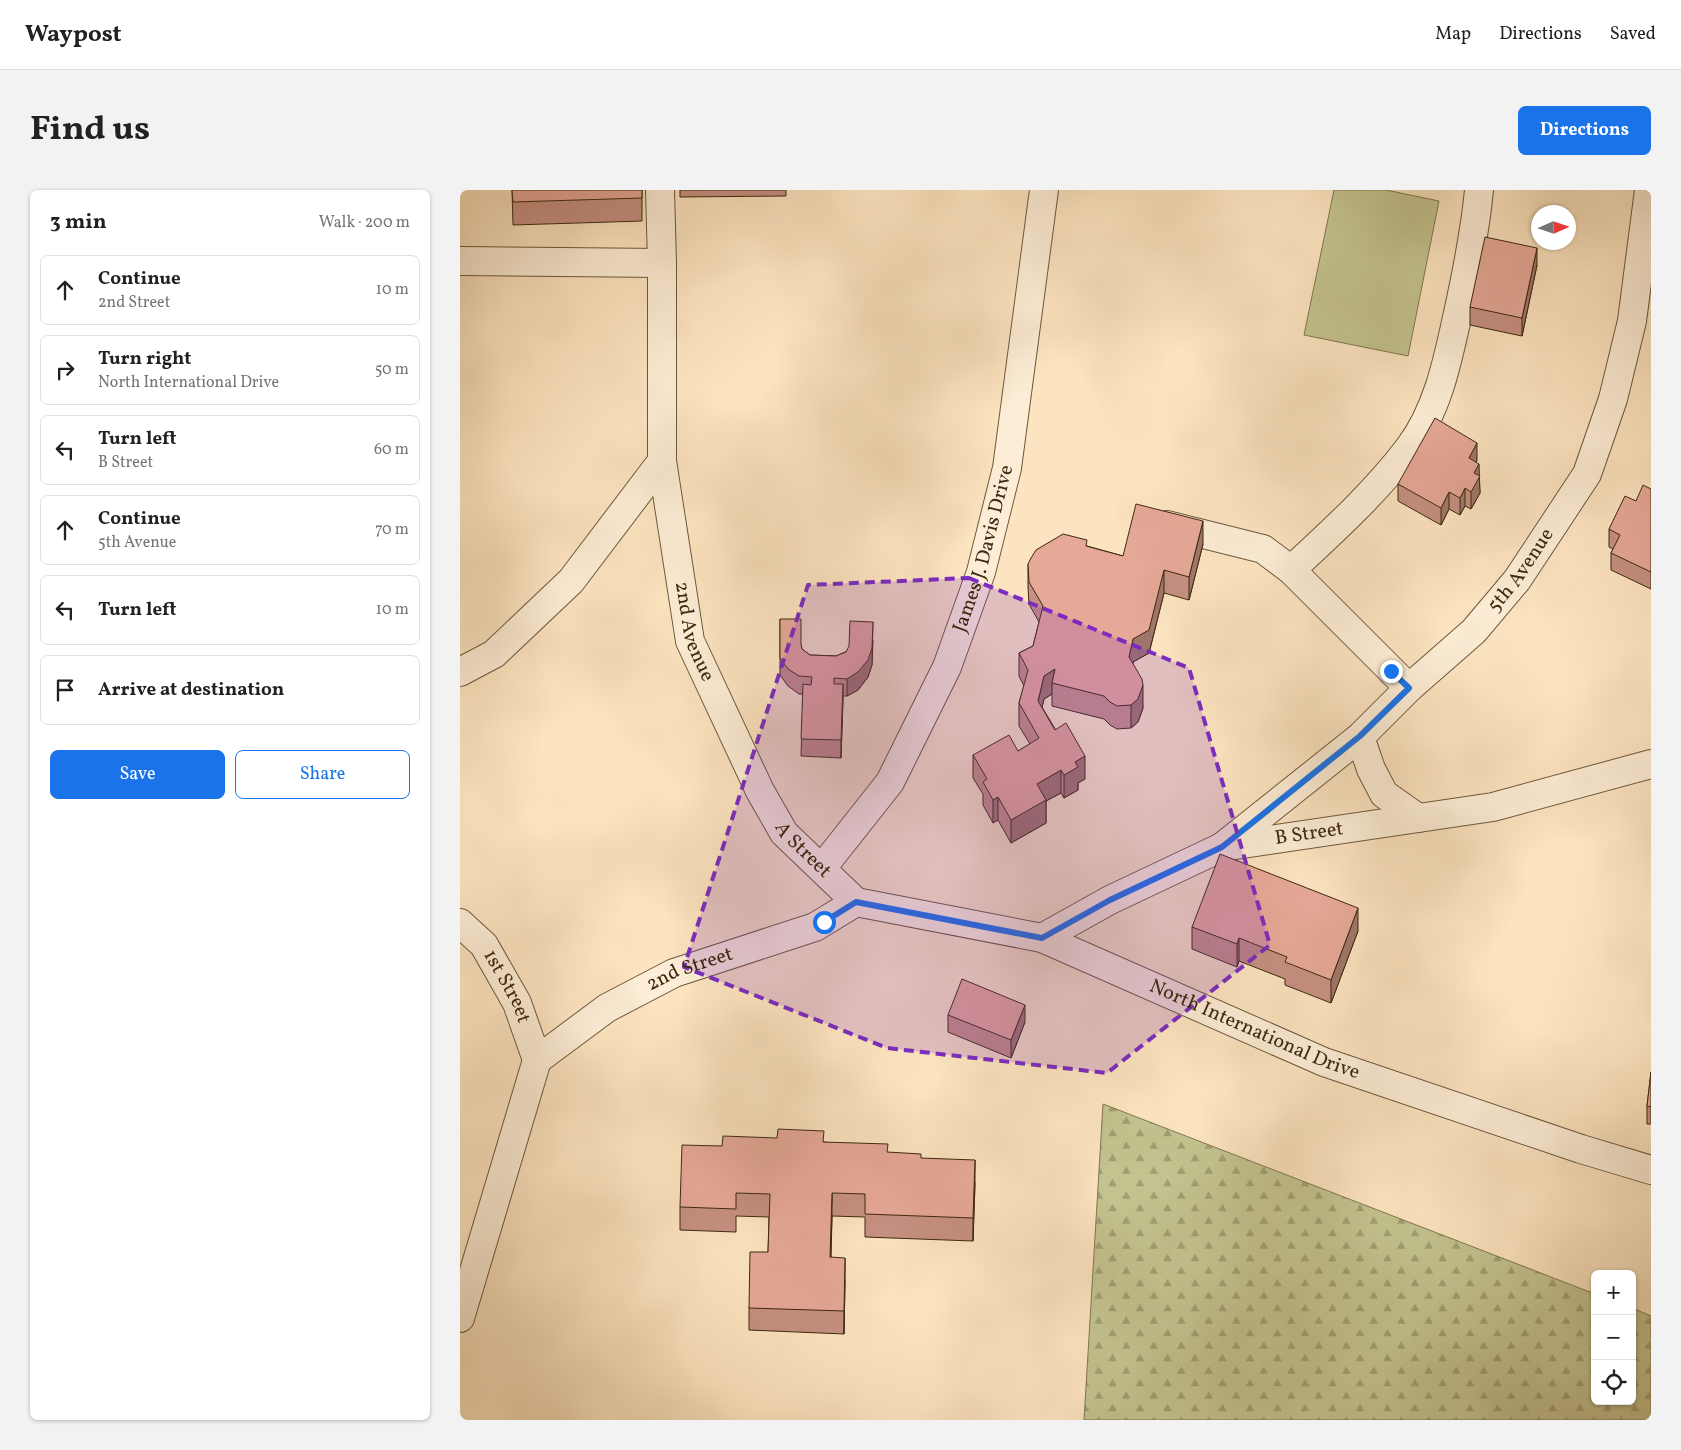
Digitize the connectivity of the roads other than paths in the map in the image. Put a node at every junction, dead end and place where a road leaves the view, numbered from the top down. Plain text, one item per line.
1 (660, 190) edge
2 (1044, 190) edge
3 (1479, 190) edge
4 (1649, 201) edge
5 (460, 261) edge
6 (662, 263) junction
7 (662, 461) junction
8 (1160, 523) edge
9 (1290, 570) junction
10 (460, 672) edge
11 (1409, 688) junction
12 (1360, 736) junction
13 (1651, 764) edge
14 (760, 791) joint
15 (1418, 818) junction
16 (1222, 847) junction
17 (822, 868) junction
18 (856, 902) junction
19 (460, 922) edge
20 (1042, 938) junction
21 (537, 1060) junction
22 (1651, 1170) edge
23 (460, 1318) edge

1 - 6 street, 2nd Avenue
2 - 17 street, James J. Davis Drive
3 - 9 street
4 - 11 street, 5th Avenue
5 - 6 street
6 - 7 street, 2nd Avenue
7 - 10 street
7 - 14 street, 2nd Avenue
8 - 9 street
9 - 11 street
11 - 12 street, 5th Avenue
12 - 15 street
12 - 16 street, 5th Avenue
13 - 15 street, B Street
14 - 17 street, A Street
15 - 16 street, B Street
16 - 20 street, B Street
17 - 18 street, A Street
18 - 20 street, North International Drive
18 - 21 street, 2nd Street
19 - 21 street, 1st Street
20 - 22 street, North International Drive
21 - 23 street

